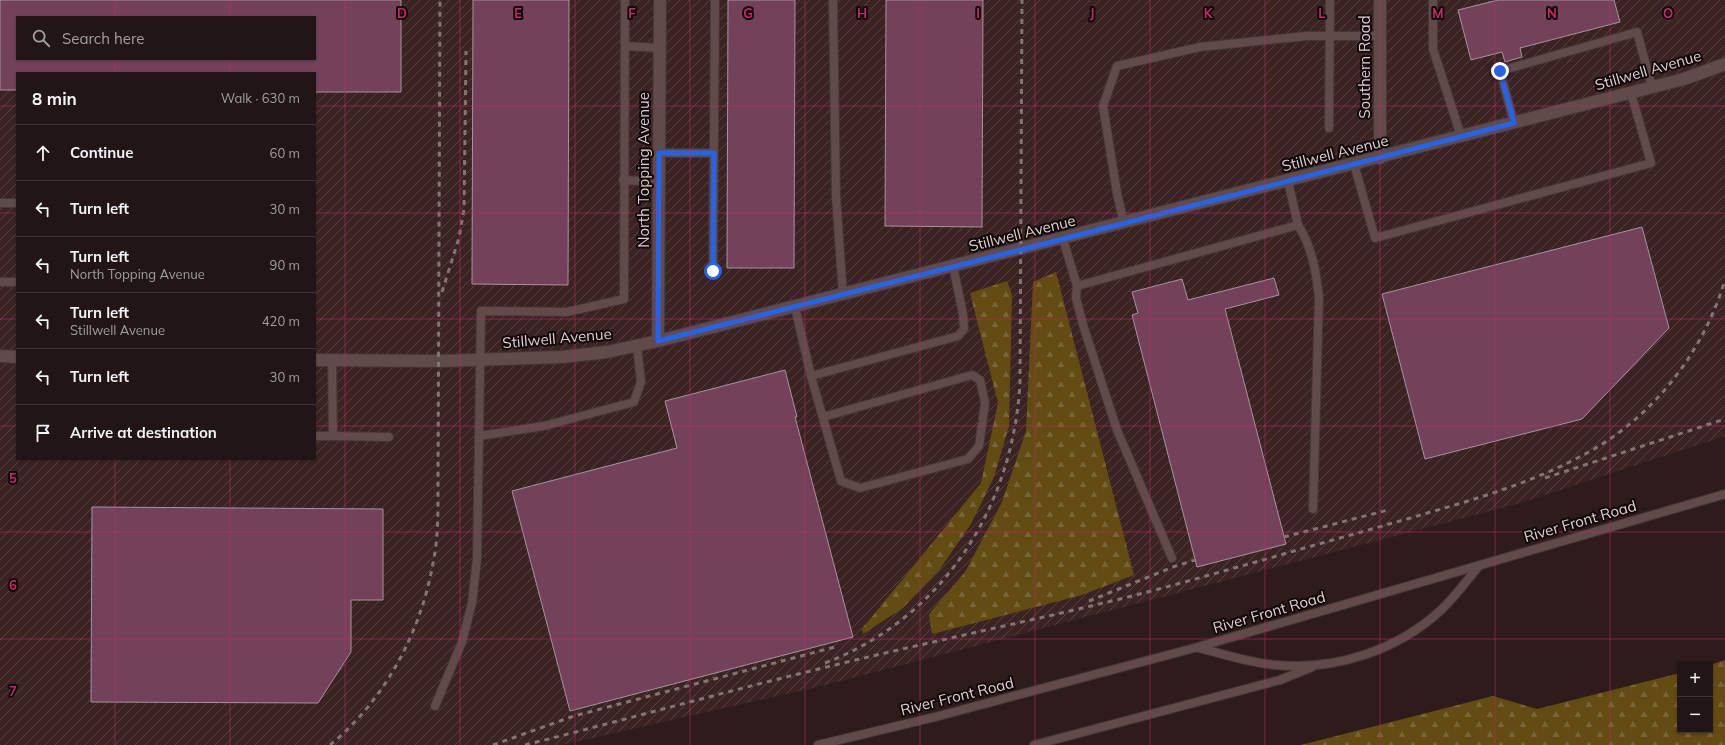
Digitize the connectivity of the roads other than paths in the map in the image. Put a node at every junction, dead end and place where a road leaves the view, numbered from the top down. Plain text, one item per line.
1 (625, 0) edge
2 (660, 0) edge
3 (715, 0) edge
4 (832, 0) edge
5 (1330, 0) edge
6 (1380, 0) edge
7 (1433, 0) edge
8 (1330, 35) junction
9 (1380, 36) junction
10 (625, 46) junction
11 (660, 48) junction
12 (1725, 64) edge
13 (1652, 87) junction
14 (1631, 93) junction
15 (1514, 123) junction
16 (1329, 128) dead end
17 (1461, 136) junction
18 (659, 153) junction
19 (714, 153) junction
20 (1380, 158) junction
21 (1354, 164) junction
22 (623, 180) junction
23 (1288, 181) junction
24 (659, 182) junction
25 (0, 203) edge
26 (16, 203) edge
27 (1124, 224) junction
28 (1298, 225) junction
29 (1063, 239) junction
30 (953, 266) junction
31 (713, 271) dead end
32 (0, 282) edge
33 (16, 282) edge
34 (1077, 286) junction
35 (843, 295) junction
36 (795, 307) junction
37 (658, 341) junction
38 (637, 346) junction
39 (0, 356) edge
40 (16, 357) edge
41 (316, 360) edge
42 (332, 360) junction
43 (479, 360) junction
44 (811, 376) junction
45 (823, 416) junction
46 (316, 436) edge
47 (333, 436) junction
48 (479, 436) junction
49 (389, 437) dead end
50 (1725, 494) edge
51 (1313, 509) dead end
52 (1172, 558) dead end
53 (1479, 565) junction
54 (1198, 648) junction
55 (1317, 666) junction
56 (435, 706) dead end
57 (818, 745) edge
58 (1034, 745) edge

1 - 10 lane
2 - 11 street, North Topping Avenue
3 - 19 lane
4 - 35 lane
5 - 8 lane
6 - 9 street, Southern Road
7 - 17 lane
8 - 9 lane
8 - 16 lane
8 - 27 lane
9 - 20 street, Southern Road
10 - 11 lane
10 - 22 lane
11 - 18 street, North Topping Avenue
12 - 13 street, Stillwell Avenue
13 - 14 street, Stillwell Avenue
13 - 15 lane
14 - 15 street, Stillwell Avenue
14 - 21 lane
15 - 17 street, Stillwell Avenue
17 - 20 street, Stillwell Avenue
18 - 19 lane
18 - 24 street, North Topping Avenue
19 - 31 lane
20 - 21 street, Stillwell Avenue
21 - 23 street, Stillwell Avenue
22 - 24 lane
22 - 43 lane
23 - 27 street, Stillwell Avenue
23 - 28 lane
24 - 37 street, North Topping Avenue
25 - 26 lane
27 - 29 street, Stillwell Avenue
28 - 34 lane
28 - 51 lane
29 - 30 street, Stillwell Avenue
29 - 34 lane
30 - 35 street, Stillwell Avenue
30 - 44 lane
32 - 33 lane
34 - 52 lane
35 - 36 street, Stillwell Avenue
36 - 37 street, Stillwell Avenue
36 - 44 lane
37 - 38 street, Stillwell Avenue
38 - 43 street, Stillwell Avenue
38 - 48 lane
39 - 40 street
41 - 42 street, Stillwell Avenue
42 - 43 street, Stillwell Avenue
42 - 47 lane
43 - 48 lane
44 - 45 lane
45 - 45 lane
46 - 47 lane
47 - 49 lane
48 - 56 lane
50 - 53 lane, River Front Road
53 - 54 lane, River Front Road
53 - 55 lane
54 - 55 lane
54 - 57 lane, River Front Road
55 - 58 lane

